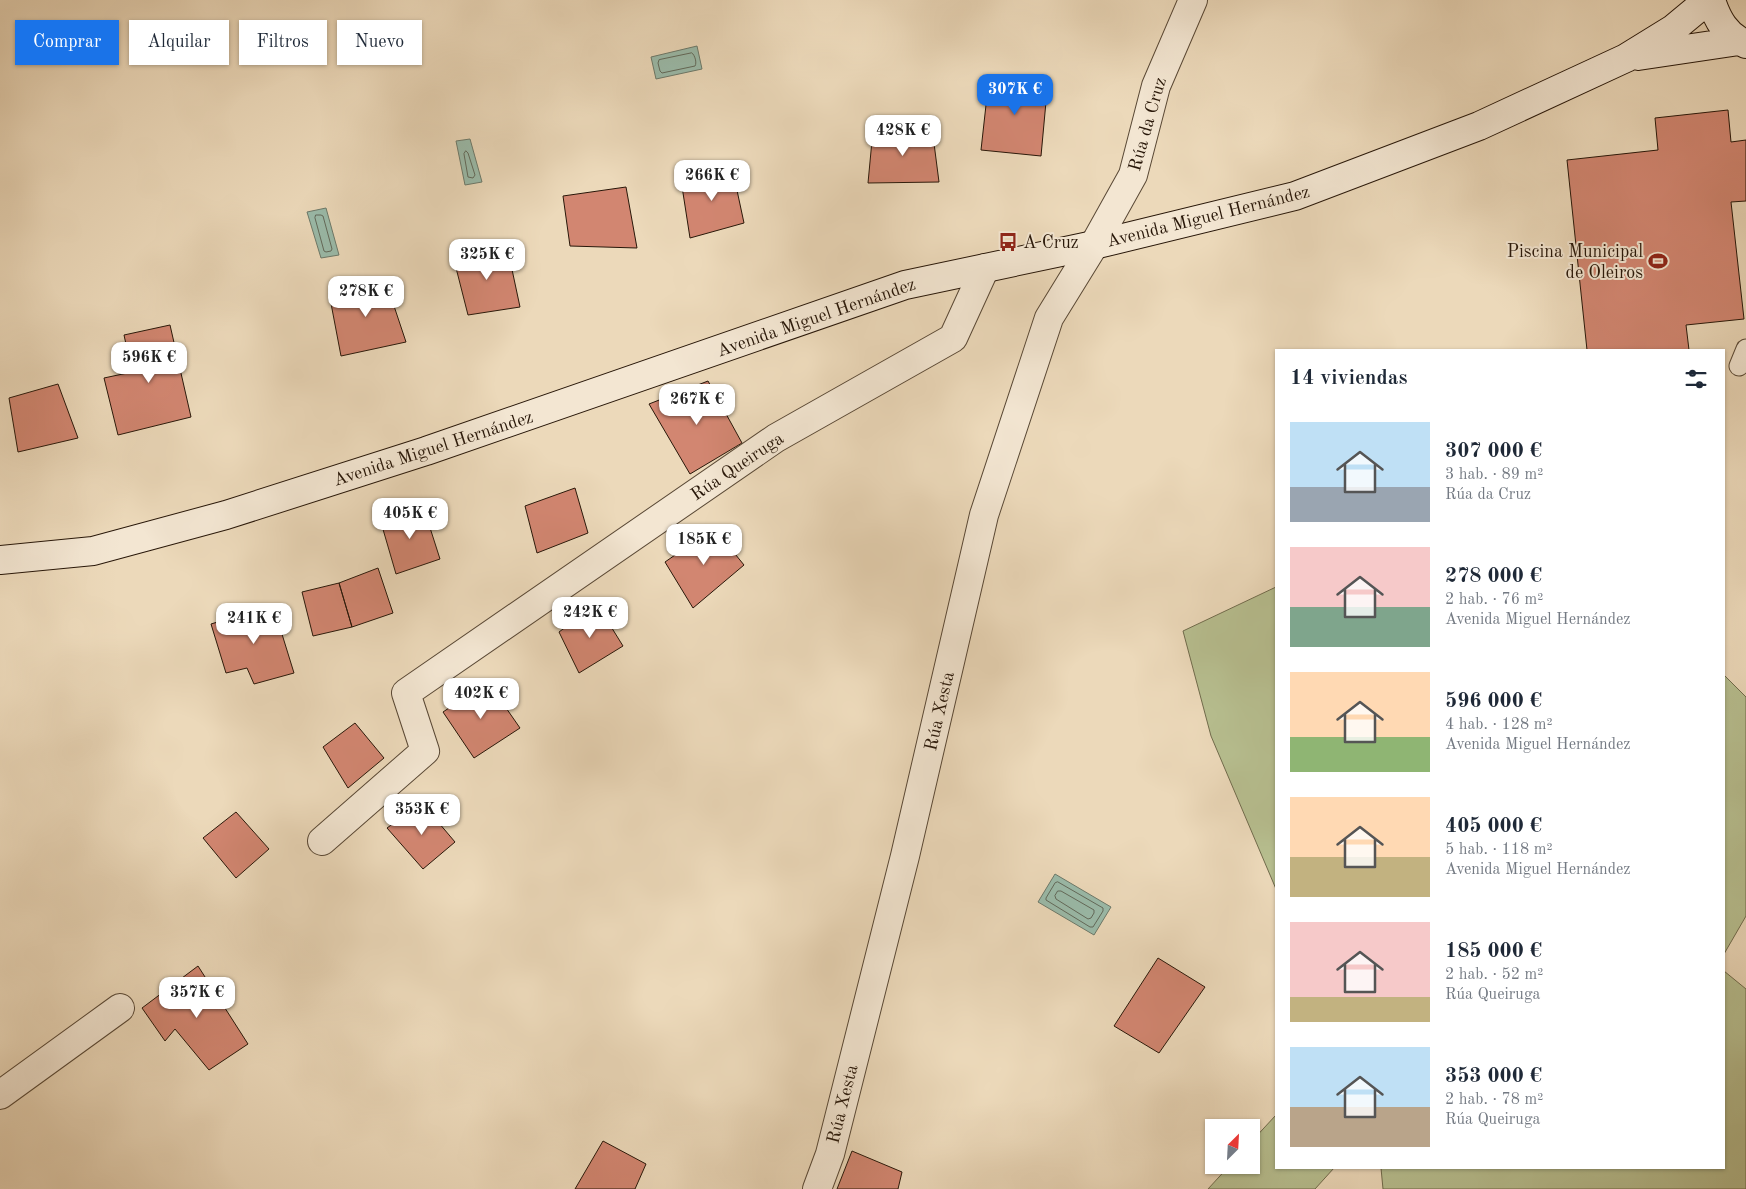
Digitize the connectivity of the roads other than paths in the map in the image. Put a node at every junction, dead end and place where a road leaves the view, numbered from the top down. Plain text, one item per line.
1 (1193, 0) edge
2 (1710, 0) edge
3 (1742, 43) edge
4 (1626, 58) junction
5 (1094, 245) junction
6 (986, 268) junction
7 (0, 560) edge
8 (322, 841) dead end
9 (120, 1008) dead end
10 (0, 1095) edge
11 (817, 1189) edge

1 - 5 street, Rúa da Cruz
2 - 3 street
2 - 4 street
3 - 4 street
4 - 5 street, Avenida Miguel Hernández
5 - 6 street, Avenida Miguel Hernández
5 - 11 street, Rúa Xesta
6 - 7 street, Avenida Miguel Hernández
6 - 8 street, Rúa Queiruga
9 - 10 street

